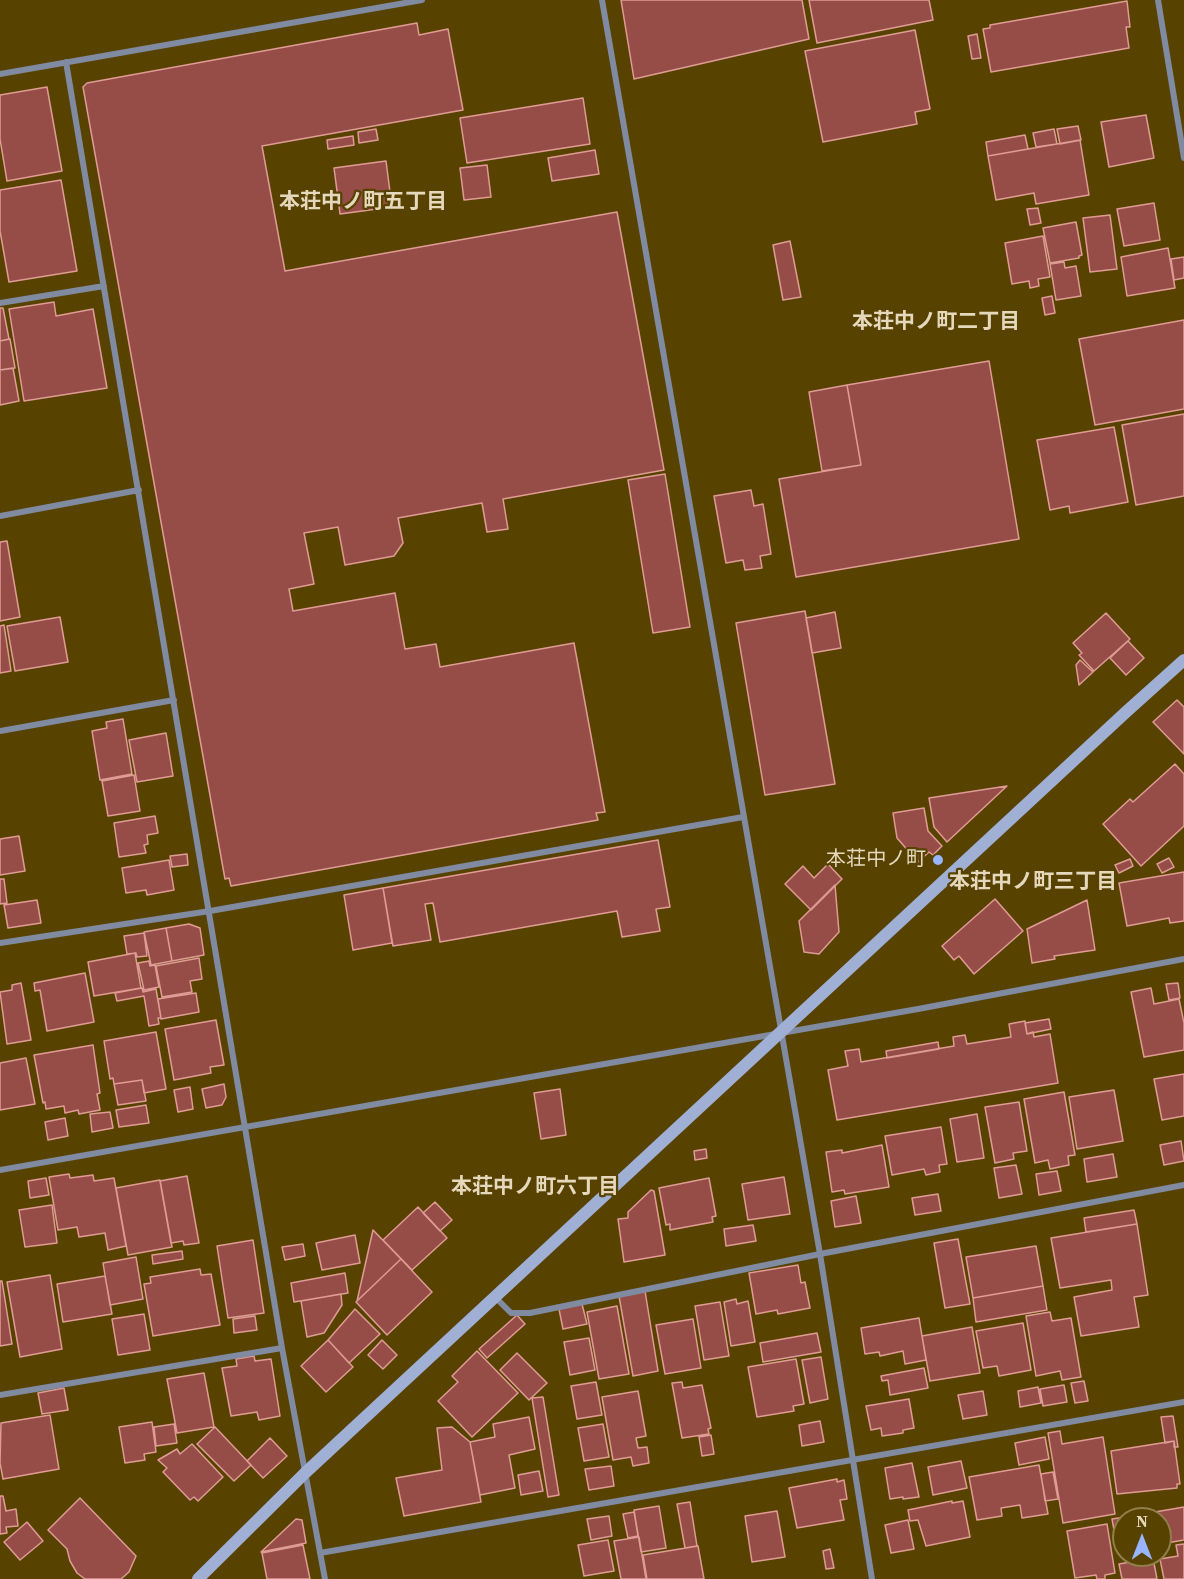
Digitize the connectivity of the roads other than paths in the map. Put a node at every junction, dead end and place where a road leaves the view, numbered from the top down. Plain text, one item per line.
1 (422, 0) edge
2 (602, 0) edge
3 (1158, 0) edge
4 (66, 62) junction
5 (0, 74) edge
6 (1184, 158) edge
7 (104, 286) junction
8 (0, 303) edge
9 (139, 490) junction
10 (0, 516) edge
11 (1184, 660) edge
12 (174, 700) junction
13 (0, 731) edge
14 (743, 817) junction
15 (210, 911) junction
16 (0, 943) edge
17 (1184, 959) edge
18 (781, 1033) junction
19 (246, 1127) junction
20 (0, 1170) edge
21 (1184, 1185) edge
22 (820, 1254) junction
23 (495, 1297) junction
24 (282, 1348) junction
25 (0, 1395) edge
26 (1184, 1402) edge
27 (853, 1458) junction
28 (305, 1473) junction
29 (320, 1553) junction
30 (198, 1579) edge
31 (325, 1579) edge
32 (872, 1579) edge

1 - 4 street
2 - 14 street
3 - 6 street
4 - 5 street
4 - 7 street
7 - 8 street
7 - 9 street
9 - 10 street
9 - 12 street
11 - 18 street
12 - 13 street
12 - 15 street
14 - 15 street
14 - 18 street
15 - 16 street
15 - 19 street
17 - 18 street
18 - 19 street
18 - 22 street
18 - 23 street
19 - 20 street
19 - 24 street
21 - 22 street
22 - 23 street
22 - 27 street
23 - 28 street
24 - 25 street
24 - 28 street
26 - 27 street
27 - 29 street
27 - 32 street
28 - 29 street
28 - 30 street
29 - 31 street

